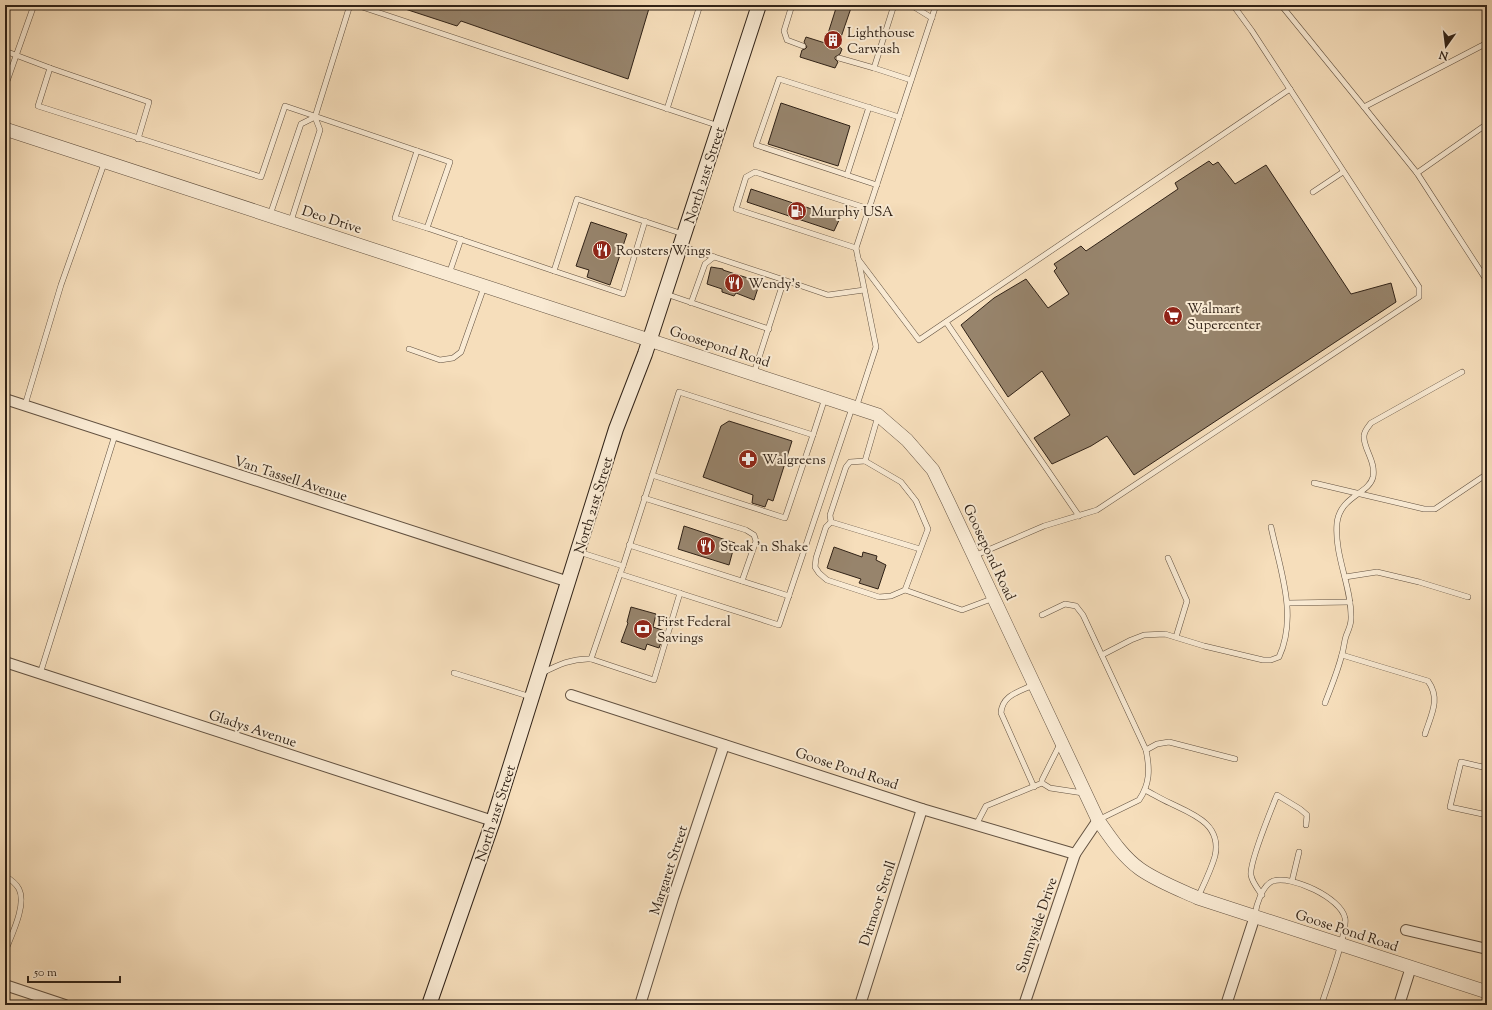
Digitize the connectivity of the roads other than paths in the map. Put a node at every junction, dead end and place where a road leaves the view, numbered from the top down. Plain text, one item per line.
1 (34, 5) edge
2 (350, 5) edge
3 (356, 5) edge
4 (700, 5) edge
5 (759, 5) edge
6 (792, 5) edge
7 (894, 5) edge
8 (911, 5) edge
9 (936, 5) edge
10 (1233, 5) edge
11 (1280, 5) edge
12 (932, 18) junction
13 (1487, 43) edge
14 (803, 46) dead end
15 (5, 51) edge
16 (16, 56) junction
17 (839, 58) dead end
18 (50, 68) junction
19 (874, 68) junction
20 (911, 80) junction
21 (5, 87) edge
22 (1290, 89) junction
23 (869, 106) junction
24 (1364, 107) junction
25 (667, 109) junction
26 (899, 116) junction
27 (315, 117) junction
28 (1487, 124) edge
29 (720, 126) junction
30 (5, 128) edge
31 (138, 139) junction
32 (417, 151) junction
33 (105, 161) junction
34 (1343, 172) junction
35 (1417, 173) junction
36 (847, 175) junction
37 (877, 185) junction
38 (1314, 192) dead end
39 (869, 209) junction
40 (270, 215) junction
41 (645, 221) junction
42 (291, 222) junction
43 (427, 228) junction
44 (461, 239) junction
45 (682, 240) junction
46 (856, 248) junction
47 (714, 257) junction
48 (858, 260) junction
49 (554, 271) junction
50 (449, 274) junction
51 (784, 280) junction
52 (1487, 281) edge
53 (485, 286) junction
54 (864, 290) junction
55 (665, 294) junction
56 (691, 303) junction
57 (946, 322) junction
58 (769, 329) junction
59 (649, 339) junction
60 (410, 349) dead end
61 (1462, 372) dead end
62 (753, 374) junction
63 (825, 398) junction
64 (5, 399) edge
65 (25, 406) junction
66 (855, 407) junction
67 (878, 415) junction
68 (115, 435) junction
69 (813, 435) junction
70 (865, 461) junction
71 (1487, 474) edge
72 (652, 475) junction
73 (1314, 483) dead end
74 (1358, 493) junction
75 (644, 498) junction
76 (1079, 516) junction
77 (831, 522) junction
78 (1271, 527) dead end
79 (629, 545) junction
80 (920, 549) junction
81 (579, 552) junction
82 (974, 556) junction
83 (1168, 558) dead end
84 (623, 566) junction
85 (620, 574) junction
86 (1345, 578) junction
87 (742, 581) junction
88 (569, 582) junction
89 (905, 590) junction
90 (680, 593) junction
91 (789, 596) junction
92 (1468, 597) dead end
93 (994, 598) junction
94 (1350, 602) junction
95 (1288, 603) junction
96 (1042, 615) dead end
97 (1487, 628) edge
98 (1487, 634) edge
99 (1176, 637) junction
100 (1102, 655) junction
101 (1342, 655) junction
102 (590, 659) junction
103 (5, 662) edge
104 (454, 673) dead end
105 (40, 674) junction
106 (540, 674) junction
107 (1034, 685) junction
108 (571, 695) dead end
109 (532, 697) junction
110 (1325, 703) dead end
111 (1425, 734) dead end
112 (1061, 742) junction
113 (724, 745) junction
114 (1146, 750) junction
115 (1235, 759) dead end
116 (1487, 768) edge
117 (1042, 783) junction
118 (1034, 787) junction
119 (1145, 790) junction
120 (1085, 793) junction
121 (922, 809) junction
122 (1487, 815) edge
123 (1098, 820) junction
124 (493, 821) junction
125 (976, 825) junction
126 (1306, 825) dead end
127 (1300, 852) dead end
128 (1075, 854) junction
129 (5, 876) edge
130 (1292, 881) junction
131 (1262, 895) junction
132 (1198, 898) junction
133 (1255, 916) junction
134 (1406, 930) dead end
135 (1340, 944) junction
136 (1487, 949) edge
137 (5, 952) edge
138 (1411, 967) junction
139 (5, 985) edge
140 (1487, 992) edge
141 (1322, 1004) dead end
142 (65, 1005) edge
143 (429, 1005) edge
144 (640, 1005) edge
145 (860, 1005) edge
146 (1024, 1005) edge
147 (1226, 1005) edge
148 (1399, 1005) edge

1 - 16 lane
2 - 27 lane
3 - 25 lane
4 - 25 lane
5 - 29 main road, North 21st Street
6 - 14 lane
7 - 19 lane
8 - 12 lane
9 - 12 lane
10 - 22 lane
11 - 24 lane
12 - 20 lane
13 - 24 lane
15 - 16 lane
16 - 18 lane
16 - 21 lane
17 - 19 lane
18 - 31 lane
18 - 31 lane
19 - 20 lane
20 - 26 lane
22 - 34 lane
22 - 57 lane
23 - 26 lane
23 - 36 lane
23 - 36 lane
24 - 35 lane
25 - 29 lane
26 - 37 lane
27 - 31 lane
27 - 32 lane
27 - 40 lane
27 - 42 lane
28 - 35 lane
29 - 45 main road, North 21st Street
30 - 33 street, Deo Drive
32 - 43 lane
32 - 43 lane
33 - 40 street, Deo Drive
33 - 65 lane
34 - 38 lane
34 - 76 lane
35 - 52 lane
36 - 37 lane
37 - 39 lane
39 - 46 lane
39 - 46 lane
40 - 42 street, Deo Drive
41 - 45 lane
41 - 49 lane
41 - 49 lane
42 - 50 street, Deo Drive
43 - 44 lane
44 - 49 lane
44 - 50 lane
45 - 47 lane
45 - 55 main road, North 21st Street
46 - 48 lane
47 - 51 lane
47 - 56 lane
48 - 54 lane
48 - 57 lane
50 - 53 street, Deo Drive
51 - 54 lane
51 - 58 lane
53 - 59 street, Deo Drive
53 - 60 lane
54 - 66 lane
55 - 56 lane
55 - 59 main road, North 21st Street
56 - 58 lane
57 - 76 lane
58 - 62 lane
59 - 62 street, Goosepond Road
59 - 81 main road, North 21st Street
61 - 74 lane
62 - 63 street, Goosepond Road
63 - 66 street, Goosepond Road
63 - 69 lane
64 - 65 street, Van Tassell Avenue
65 - 68 street, Van Tassell Avenue
66 - 67 street, Goosepond Road
66 - 91 lane
67 - 70 lane
67 - 82 street, Goosepond Road
68 - 88 street, Van Tassell Avenue
68 - 105 lane
69 - 72 lane
69 - 72 lane
70 - 77 lane
70 - 80 lane
71 - 74 lane
72 - 75 lane
73 - 74 lane
74 - 86 lane
75 - 79 lane
75 - 87 lane
76 - 82 lane
77 - 80 lane
77 - 89 lane
78 - 95 lane
79 - 84 lane
79 - 87 lane
80 - 89 lane
81 - 84 lane
81 - 88 main road, North 21st Street
82 - 93 street, Goosepond Road
83 - 99 lane
84 - 85 lane
85 - 90 lane
85 - 102 lane
86 - 92 lane
86 - 94 lane
87 - 91 lane
88 - 106 main road, North 21st Street
89 - 93 lane
90 - 91 lane
90 - 102 lane
93 - 107 street, Goosepond Road
94 - 95 lane
94 - 101 lane
95 - 99 lane
96 - 100 lane
97 - 98 lane
99 - 100 lane
100 - 114 lane
101 - 110 lane
101 - 111 lane
102 - 106 lane
103 - 105 street, Gladys Avenue
104 - 109 lane
105 - 124 street, Gladys Avenue
106 - 109 main road, North 21st Street
107 - 112 street, Goosepond Road
107 - 118 lane
108 - 113 street, Goose Pond Road
109 - 124 main road, North 21st Street
112 - 117 lane
112 - 120 street, Goosepond Road
113 - 121 street, Goose Pond Road
113 - 144 street, Margaret Street
114 - 115 lane
114 - 119 lane
116 - 122 lane
117 - 118 lane
117 - 120 lane
118 - 125 lane
119 - 123 lane
119 - 132 lane
120 - 123 street, Goosepond Road
121 - 125 street, Goose Pond Road
121 - 145 street, Ditmoor Stroll
123 - 128 street
123 - 132 street, Goosepond Road
124 - 143 main road, North 21st Street
125 - 128 street, Goose Pond Road
126 - 131 lane
127 - 130 lane
128 - 146 street, Sunnyside Drive
129 - 137 lane
130 - 131 lane
130 - 135 lane
131 - 133 lane
132 - 133 street, Goose Pond Road
133 - 135 street, Goose Pond Road
133 - 147 street
134 - 136 street
135 - 138 street, Goose Pond Road
135 - 141 lane
138 - 140 street, Goose Pond Road
138 - 148 street
139 - 142 street

